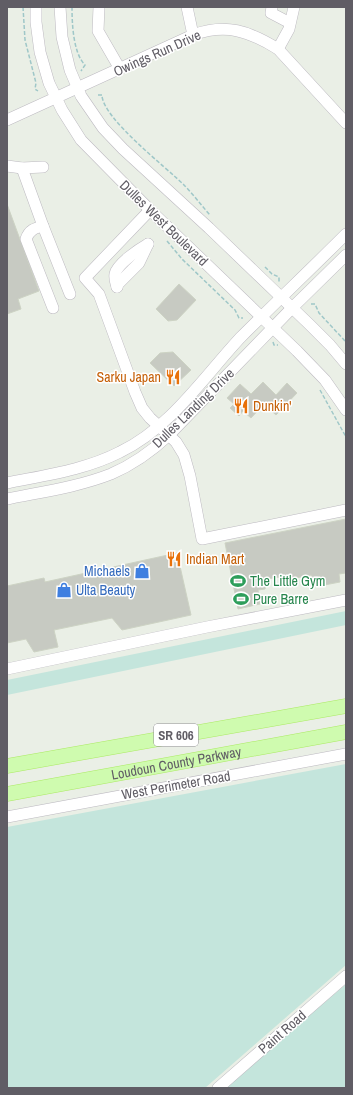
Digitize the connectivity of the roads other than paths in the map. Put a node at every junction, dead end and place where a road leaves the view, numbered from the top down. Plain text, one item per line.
1 (36, 7) edge
2 (60, 7) edge
3 (99, 7) edge
4 (187, 7) edge
5 (272, 7) edge
6 (294, 7) edge
7 (290, 23) junction
8 (193, 35) junction
9 (278, 49) junction
10 (120, 69) junction
11 (78, 89) junction
12 (56, 98) junction
13 (7, 120) edge
14 (346, 123) edge
15 (7, 166) edge
16 (42, 167) dead end
17 (22, 168) junction
18 (150, 210) junction
19 (43, 226) junction
20 (346, 234) edge
21 (148, 244) dead end
22 (346, 255) edge
23 (117, 285) dead end
24 (70, 294) dead end
25 (281, 298) junction
26 (52, 308) dead end
27 (292, 308) junction
28 (261, 318) junction
29 (273, 328) junction
30 (346, 364) edge
31 (346, 410) edge
32 (159, 426) junction
33 (169, 436) junction
34 (7, 483) edge
35 (7, 499) edge
36 (346, 510) edge
37 (346, 600) edge
38 (7, 668) edge
39 (346, 706) edge
40 (346, 732) edge
41 (346, 754) edge
42 (7, 766) edge
43 (7, 794) edge
44 (7, 817) edge
45 (346, 976) edge
46 (218, 1088) edge

1 - 12 street, Dulles West Boulevard
2 - 11 street, Dulles West Boulevard
3 - 10 street
4 - 8 street
5 - 7 street
6 - 7 street
7 - 9 street
8 - 9 street, Owings Run Drive
8 - 10 street, Owings Run Drive
9 - 14 street, Owings Run Drive
10 - 11 street, Owings Run Drive
11 - 12 street, Owings Run Drive
11 - 25 street, Dulles West Boulevard
12 - 13 street, Owings Run Drive
12 - 18 street, Dulles West Boulevard
15 - 17 street
16 - 17 street
17 - 19 street
18 - 28 street, Dulles West Boulevard
18 - 32 street
19 - 24 street
19 - 26 street
20 - 25 street, Dulles Landing Drive
21 - 23 street
22 - 27 street, Dulles Landing Drive
25 - 27 street, Dulles West Boulevard
25 - 28 street, Dulles Landing Drive
27 - 29 street, Dulles Landing Drive
27 - 30 street, Dulles West Boulevard
28 - 29 street, Dulles West Boulevard
28 - 32 street, Dulles Landing Drive
29 - 31 street, Dulles West Boulevard
29 - 33 street, Dulles Landing Drive
32 - 33 street
32 - 34 street, Dulles Landing Drive
33 - 35 street, Dulles Landing Drive
33 - 36 street
37 - 38 street
39 - 42 main road, Loudoun County Parkway / SR 606
40 - 43 main road, Loudoun County Parkway / SR 606
41 - 44 street, West Perimeter Road
45 - 46 street, Paint Road

